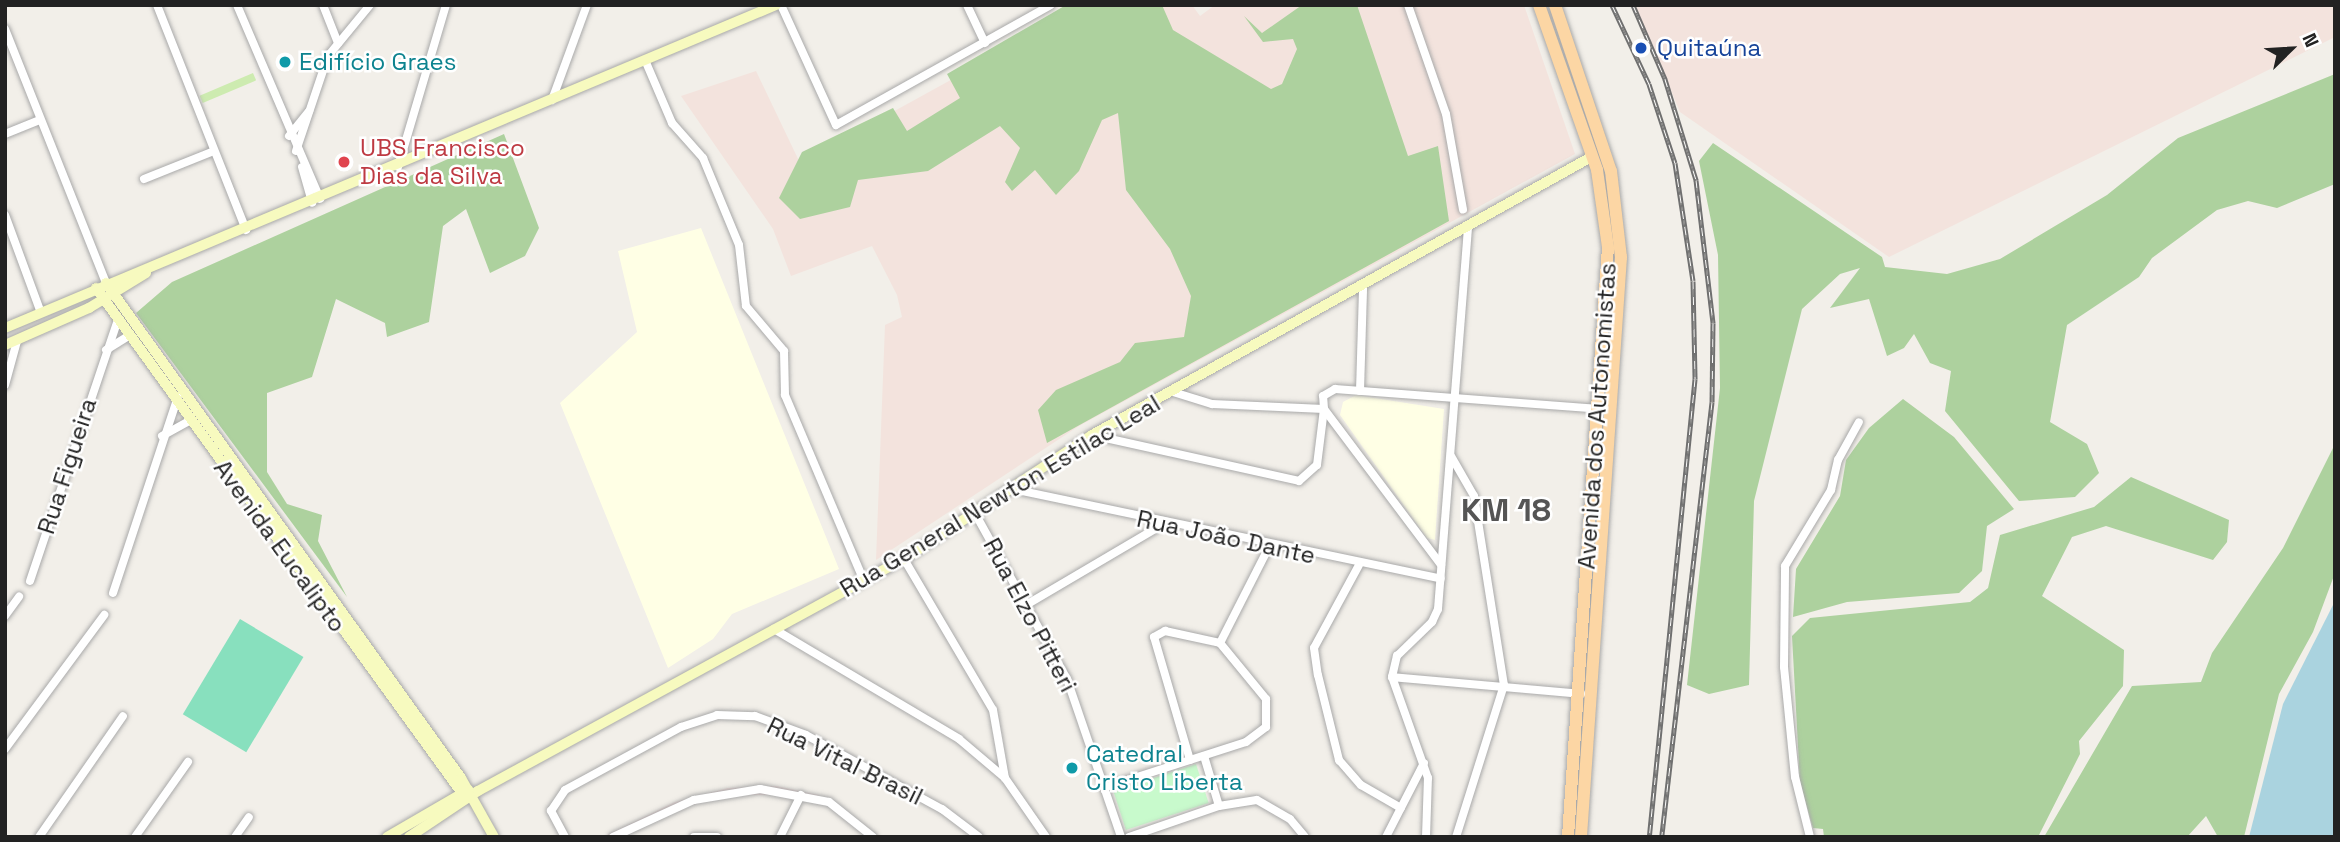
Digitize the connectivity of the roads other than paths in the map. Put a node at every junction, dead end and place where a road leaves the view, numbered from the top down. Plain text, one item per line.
1 (157, 5) edge
2 (237, 5) edge
3 (323, 5) edge
4 (370, 5) edge
5 (446, 5) edge
6 (587, 5) edge
7 (778, 5) edge
8 (967, 5) edge
9 (1051, 5) edge
10 (1408, 5) edge
11 (1539, 5) edge
12 (1555, 5) edge
13 (5, 29) edge
14 (338, 43) junction
15 (985, 43) junction
16 (645, 60) junction
17 (551, 103) junction
18 (309, 111) junction
19 (40, 120) junction
20 (5, 134) edge
21 (289, 136) junction
22 (403, 150) junction
23 (214, 151) junction
24 (296, 151) junction
25 (1592, 156) junction
26 (411, 162) junction
27 (397, 168) junction
28 (144, 179) dead end
29 (316, 201) junction
30 (1462, 209) dead end
31 (5, 215) edge
32 (1468, 225) junction
33 (246, 230) junction
34 (163, 261) junction
35 (100, 282) junction
36 (1363, 287) junction
37 (108, 298) junction
38 (41, 313) junction
39 (117, 323) junction
40 (5, 328) edge
41 (127, 337) junction
42 (17, 341) junction
43 (5, 345) edge
44 (104, 352) junction
45 (5, 385) edge
46 (1360, 391) junction
47 (1173, 392) junction
48 (1455, 395) junction
49 (178, 398) junction
50 (1324, 409) junction
51 (1599, 409) junction
52 (189, 421) junction
53 (1859, 422) dead end
54 (1612, 426) junction
55 (1092, 435) junction
56 (160, 438) junction
57 (1451, 456) junction
58 (1012, 489) junction
59 (976, 515) junction
60 (1166, 523) junction
61 (1269, 547) junction
62 (904, 559) junction
63 (1359, 565) junction
64 (1441, 565) junction
65 (1441, 579) junction
66 (30, 581) dead end
67 (864, 581) junction
68 (113, 593) dead end
69 (19, 597) dead end
70 (1026, 605) junction
71 (104, 615) dead end
72 (5, 616) edge
73 (774, 629) junction
74 (1220, 643) junction
75 (1392, 677) junction
76 (1504, 685) junction
77 (1591, 689) junction
78 (1578, 694) junction
79 (123, 716) dead end
80 (5, 749) edge
81 (1204, 755) junction
82 (1190, 760) junction
83 (188, 762) dead end
84 (1424, 763) junction
85 (1005, 778) junction
86 (1106, 787) junction
87 (470, 795) junction
88 (801, 795) junction
89 (1219, 806) junction
90 (1401, 808) junction
91 (249, 817) dead end
92 (40, 837) edge
93 (135, 837) edge
94 (235, 837) edge
95 (387, 837) edge
96 (409, 837) edge
97 (494, 837) edge
98 (565, 837) edge
99 (613, 837) edge
100 (694, 837) edge
101 (717, 837) edge
102 (780, 837) edge
103 (873, 837) edge
104 (979, 837) edge
105 (1046, 837) edge
106 (1121, 837) edge
107 (1129, 837) edge
108 (1305, 837) edge
109 (1386, 837) edge
110 (1426, 837) edge
111 (1456, 837) edge
112 (1568, 837) edge
113 (1581, 837) edge
114 (1810, 837) edge

1 - 23 street
2 - 21 street
3 - 14 street
4 - 14 street
5 - 22 street
6 - 17 street
7 - 15 street
7 - 16 main road
8 - 15 street
9 - 15 street
10 - 30 street
11 - 25 main road, Avenida dos Autonomistas
12 - 54 main road, Avenida dos Autonomistas
13 - 19 street
14 - 18 street
16 - 17 main road
16 - 67 street
17 - 26 main road
18 - 21 street
18 - 24 street
19 - 20 street
19 - 35 street
21 - 24 street
22 - 26 street
22 - 27 street
23 - 28 street
23 - 33 street
24 - 29 street
25 - 32 main road, Rua General Newton Estilac Leal
25 - 51 main road, Avenida dos Autonomistas
26 - 27 main road
27 - 29 main road
29 - 33 main road
31 - 38 street
32 - 36 main road, Rua General Newton Estilac Leal
32 - 48 street
33 - 34 main road
34 - 35 main road
34 - 37 main road
35 - 37 main road, Avenida Eucalipto
35 - 38 main road
36 - 46 street
36 - 47 main road, Rua General Newton Estilac Leal
37 - 39 main road, Avenida Eucalipto
37 - 42 main road
37 - 49 main road, Avenida Eucalipto
38 - 40 main road
39 - 41 main road, Avenida Eucalipto
39 - 44 street, Rua Figueira
41 - 44 street
41 - 49 main road, Avenida Eucalipto
42 - 43 main road
42 - 45 street
44 - 66 street, Rua Figueira
46 - 48 street
46 - 50 street
47 - 50 street
47 - 55 main road, Rua General Newton Estilac Leal
48 - 51 street
48 - 57 street
49 - 52 main road, Avenida Eucalipto
49 - 56 street
49 - 87 main road, Avenida Eucalipto
50 - 55 street
50 - 64 street
51 - 54 main road
51 - 78 main road, Avenida dos Autonomistas
52 - 56 street
52 - 87 main road, Avenida Eucalipto
53 - 114 street
54 - 77 main road, Avenida dos Autonomistas
55 - 58 main road, Rua General Newton Estilac Leal
56 - 68 street
57 - 64 street
57 - 76 street
58 - 59 main road, Rua General Newton Estilac Leal
58 - 60 street, Rua João Dante
59 - 62 main road, Rua General Newton Estilac Leal
59 - 70 street, Rua Elzo Pitteri
60 - 61 street, Rua João Dante
60 - 70 street
61 - 63 street, Rua João Dante
61 - 74 street
62 - 67 main road, Rua General Newton Estilac Leal
62 - 85 street
63 - 65 street, Rua João Dante
63 - 90 street
64 - 65 street
65 - 75 street
67 - 73 main road, Rua General Newton Estilac Leal
69 - 72 street
70 - 86 street, Rua Elzo Pitteri
71 - 80 street
73 - 85 street
73 - 87 main road, Rua General Newton Estilac Leal
74 - 81 street
74 - 82 street
75 - 76 street
75 - 84 street
76 - 78 street
76 - 111 street
77 - 78 street
77 - 113 main road, Avenida dos Autonomistas
78 - 112 main road, Avenida dos Autonomistas
79 - 92 street
81 - 82 street
81 - 89 street
82 - 86 street
83 - 93 street
84 - 90 street
84 - 110 street
85 - 105 street
86 - 106 street, Rua Elzo Pitteri
87 - 95 main road, Rua General Newton Estilac Leal
87 - 96 main road, Rua General Newton Estilac Leal
87 - 97 main road
88 - 99 street
88 - 102 street
88 - 103 street
89 - 107 street
89 - 108 street
90 - 109 street
91 - 94 street
98 - 104 street, Rua Vital Brasil
100 - 101 street

